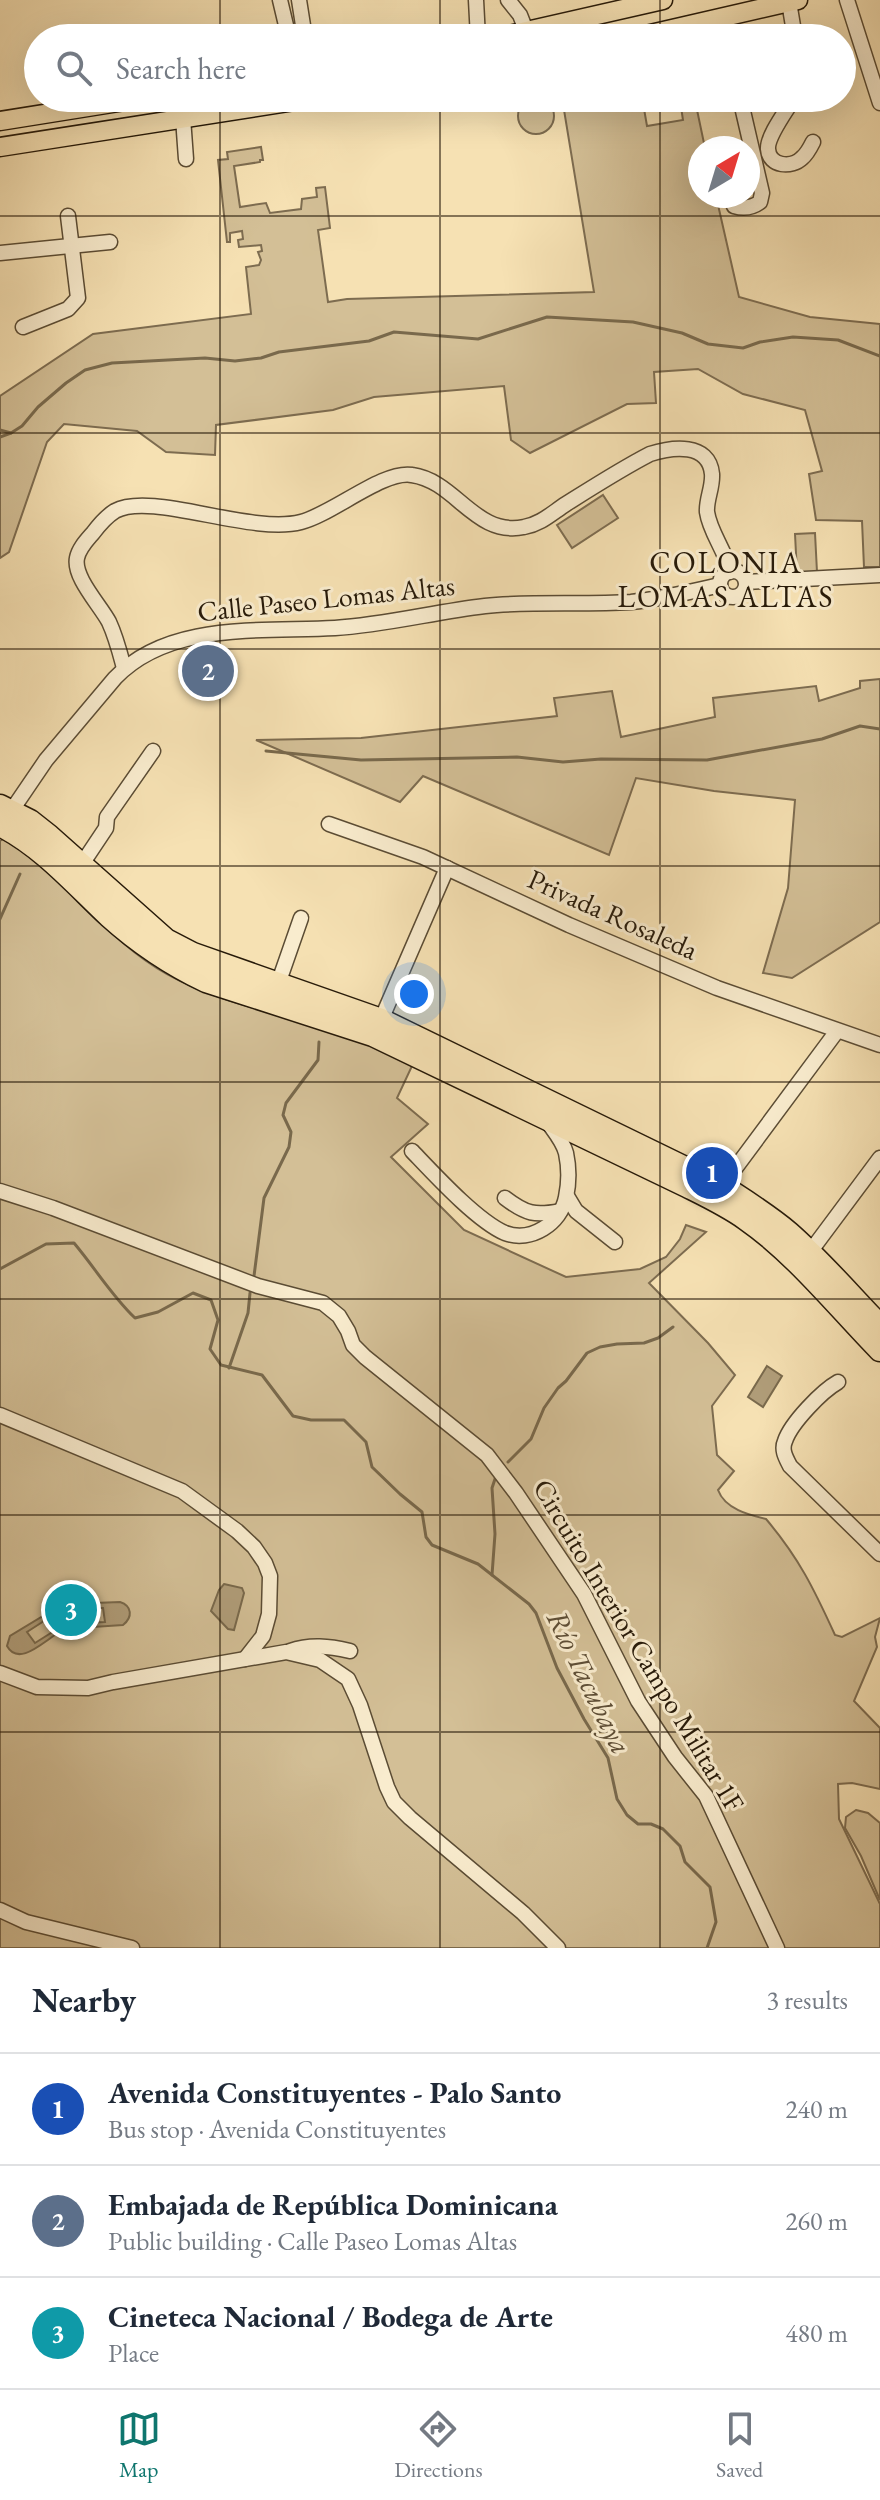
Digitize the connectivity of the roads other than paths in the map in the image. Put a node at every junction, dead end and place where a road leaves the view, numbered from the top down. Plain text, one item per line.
1 (280, 0) edge
2 (299, 0) edge
3 (476, 0) edge
4 (508, 0) edge
5 (663, 0) edge
6 (847, 0) edge
7 (794, 1) edge
8 (729, 10) edge
9 (287, 24) edge
10 (303, 24) edge
11 (477, 24) edge
12 (524, 24) edge
13 (571, 24) edge
14 (681, 24) edge
15 (795, 24) edge
16 (855, 24) edge
17 (856, 28) edge
18 (880, 103) edge
19 (56, 112) edge
20 (102, 112) edge
21 (222, 112) edge
22 (743, 112) edge
23 (786, 112) edge
24 (183, 118) junction
25 (0, 121) edge
26 (106, 130) junction
27 (749, 136) edge
28 (813, 142) dead end
29 (0, 147) edge
30 (186, 159) dead end
31 (68, 216) dead end
32 (110, 242) dead end
33 (72, 246) junction
34 (0, 253) edge
35 (23, 327) dead end
36 (730, 572) junction
37 (880, 575) edge
38 (746, 582) junction
39 (720, 585) junction
40 (124, 668) junction
41 (153, 751) dead end
42 (4, 814) edge
43 (329, 824) dead end
44 (82, 864) junction
45 (447, 868) junction
46 (301, 918) dead end
47 (278, 984) junction
48 (381, 1020) junction
49 (837, 1031) junction
50 (880, 1045) edge
51 (544, 1118) junction
52 (588, 1138) junction
53 (412, 1151) dead end
54 (880, 1158) edge
55 (567, 1160) junction
56 (722, 1186) junction
57 (0, 1191) edge
58 (567, 1196) junction
59 (505, 1198) dead end
60 (560, 1211) junction
61 (615, 1242) dead end
62 (810, 1252) junction
63 (880, 1326) edge
64 (880, 1350) edge
65 (838, 1382) dead end
66 (0, 1415) edge
67 (880, 1554) edge
68 (350, 1651) dead end
69 (286, 1652) junction
70 (245, 1659) junction
71 (0, 1673) edge
72 (0, 1910) edge
73 (132, 1948) edge
74 (558, 1948) edge
75 (777, 1948) edge

1 - 9 street
2 - 10 street
3 - 11 street
4 - 12 street
5 - 13 main road
6 - 16 street
7 - 8 main road
7 - 15 street
8 - 14 main road
17 - 18 street
19 - 25 main road
20 - 26 main road
21 - 24 main road
22 - 27 street
23 - 28 street
24 - 26 main road
24 - 30 street
26 - 29 main road
31 - 33 street
32 - 33 street
33 - 34 street
33 - 35 street
36 - 38 street
36 - 39 street
36 - 40 street
37 - 38 street
38 - 39 street
39 - 40 street, Calle Paseo Lomas Altas
40 - 42 street, Calle Paseo Lomas Altas
41 - 44 street
42 - 44 highway
42 - 51 highway
43 - 45 street, Privada Rosaleda
44 - 47 highway
45 - 48 street
45 - 49 street, Privada Rosaleda
46 - 47 street
47 - 48 highway
48 - 56 highway
49 - 50 street, Privada Rosaleda
49 - 56 street
51 - 52 highway
51 - 55 street
52 - 55 street
52 - 64 highway
53 - 60 street
54 - 62 street
55 - 58 street
56 - 62 highway
57 - 75 street, Circuito Interior Campo Militar 1F
58 - 60 street
58 - 61 street
59 - 60 street
62 - 63 highway
65 - 67 street
66 - 70 street
68 - 69 street
69 - 70 street
69 - 74 street
70 - 71 street
72 - 73 street

